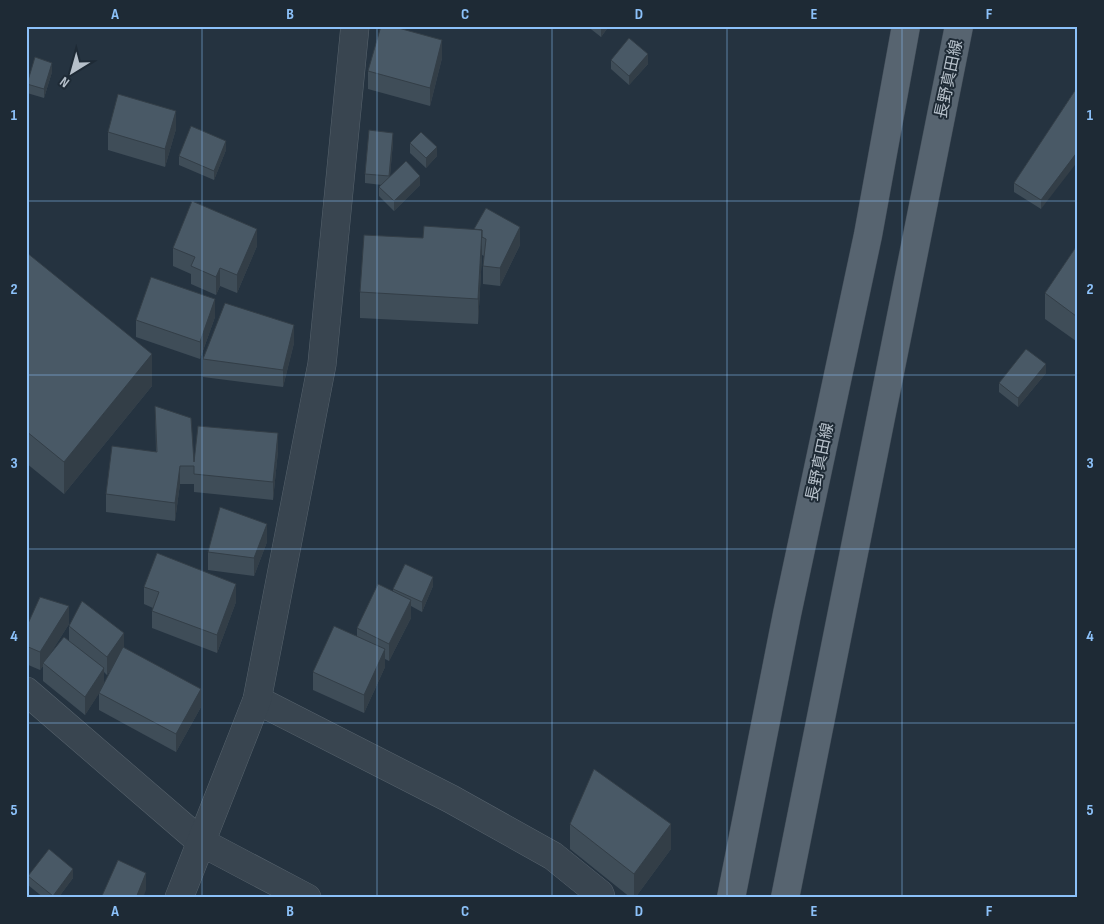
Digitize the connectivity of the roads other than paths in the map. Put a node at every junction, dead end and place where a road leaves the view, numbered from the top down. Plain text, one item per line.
1 (355, 26) edge
2 (906, 26) edge
3 (959, 26) edge
4 (26, 691) edge
5 (257, 700) junction
6 (201, 842) junction
7 (179, 898) edge
8 (307, 898) edge
9 (601, 898) edge
10 (731, 898) edge
11 (785, 898) edge

1 - 5 street
2 - 10 main road, 長野真田線
3 - 11 main road, 長野真田線
4 - 6 street
5 - 6 street
5 - 9 street
6 - 7 street
6 - 8 street

